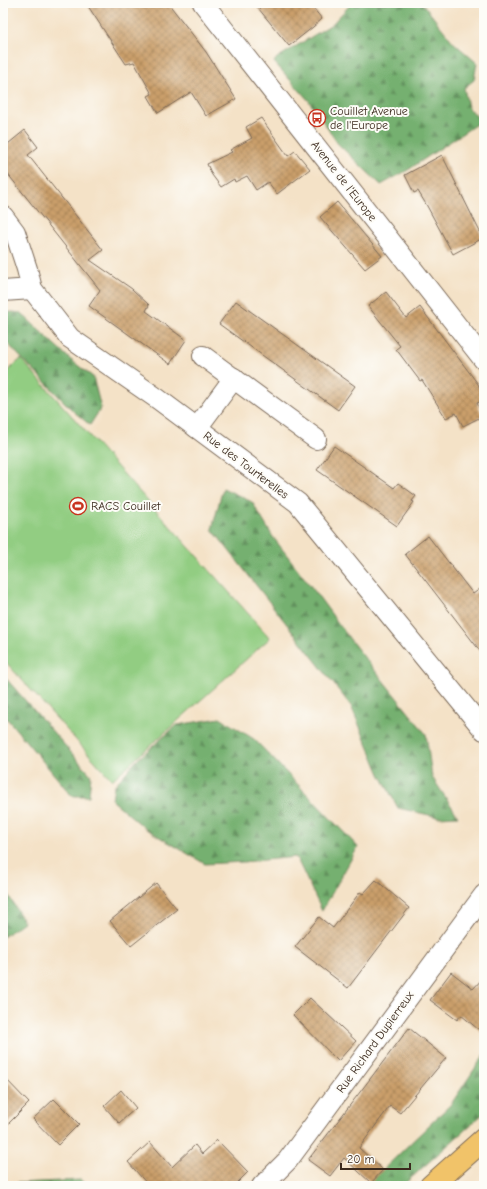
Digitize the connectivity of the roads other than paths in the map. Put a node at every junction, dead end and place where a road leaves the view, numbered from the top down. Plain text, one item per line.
1 (203, 3) edge
2 (3, 216) edge
3 (32, 289) junction
4 (3, 291) edge
5 (203, 356) dead end
6 (484, 360) edge
7 (234, 378) junction
8 (197, 428) junction
9 (316, 439) dead end
10 (484, 730) edge
11 (484, 895) edge
12 (484, 1139) edge
13 (262, 1186) edge
14 (432, 1186) edge

1 - 6 street, Avenue de l'Europe
2 - 3 street, Rue des Tourterelles
3 - 4 street
3 - 8 street, Rue des Tourterelles
5 - 7 street
7 - 8 street
7 - 9 street
8 - 10 street, Rue des Tourterelles
11 - 13 street, Rue Richard Dupierreux
12 - 14 highway

